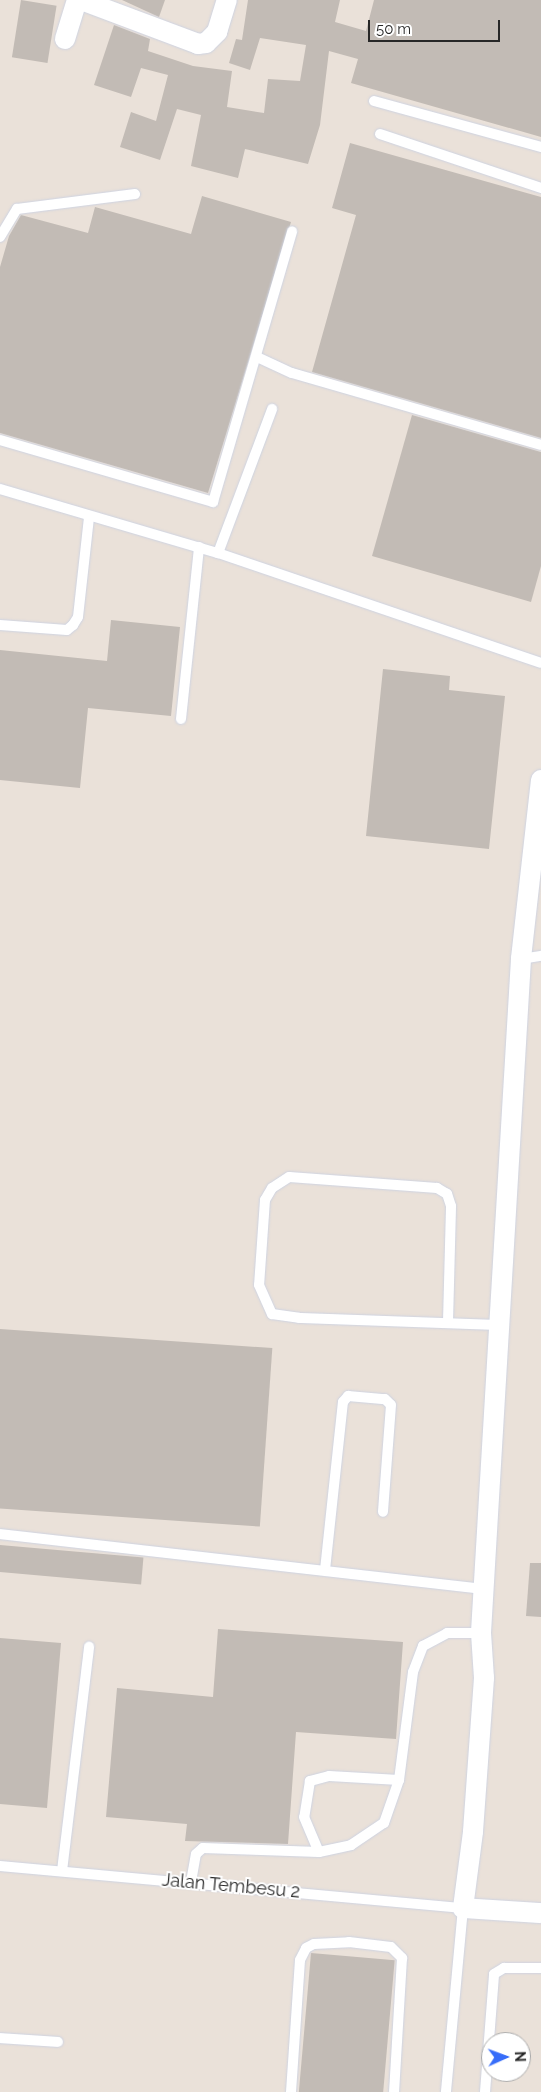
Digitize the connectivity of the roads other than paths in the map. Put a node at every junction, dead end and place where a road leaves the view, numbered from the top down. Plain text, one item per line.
1 (77, 0) edge
2 (81, 0) edge
3 (227, 0) edge
4 (66, 40) dead end
5 (374, 101) dead end
6 (380, 134) dead end
7 (541, 147) edge
8 (541, 188) edge
9 (135, 194) dead end
10 (292, 231) dead end
11 (0, 237) edge
12 (257, 357) junction
13 (272, 409) dead end
14 (0, 440) edge
15 (541, 445) edge
16 (0, 489) edge
17 (90, 517) junction
18 (199, 547) junction
19 (218, 553) junction
20 (0, 625) edge
21 (541, 663) edge
22 (181, 719) dead end
23 (541, 780) edge
24 (541, 956) edge
25 (521, 959) junction
26 (448, 1322) junction
27 (500, 1325) junction
28 (383, 1512) dead end
29 (0, 1534) edge
30 (325, 1570) junction
31 (483, 1590) junction
32 (481, 1633) junction
33 (89, 1648) dead end
34 (399, 1780) junction
35 (319, 1852) junction
36 (0, 1866) edge
37 (62, 1871) junction
38 (191, 1882) junction
39 (463, 1908) junction
40 (541, 1913) edge
41 (541, 1968) edge
42 (0, 2038) edge
43 (58, 2042) dead end
44 (291, 2092) edge
45 (394, 2092) edge
46 (446, 2092) edge
47 (485, 2092) edge

1 - 4 street
2 - 3 street
5 - 7 lane
6 - 8 lane
9 - 11 lane
10 - 12 lane
12 - 14 lane
12 - 15 lane
13 - 19 lane
16 - 17 lane
17 - 18 lane
17 - 20 lane
18 - 19 lane
18 - 22 lane
19 - 21 lane
23 - 25 street
24 - 25 lane
25 - 27 street
26 - 26 lane
26 - 27 lane
27 - 31 street
28 - 30 lane
29 - 30 lane
30 - 31 lane
31 - 32 street
32 - 34 lane
32 - 39 street
33 - 37 lane
34 - 35 lane
34 - 35 lane
35 - 38 lane
36 - 37 lane, Jalan Tembesu 2
37 - 38 lane, Jalan Tembesu 2
38 - 39 lane, Jalan Tembesu 2
39 - 40 street
39 - 46 lane
41 - 47 lane
42 - 43 lane
44 - 45 lane

